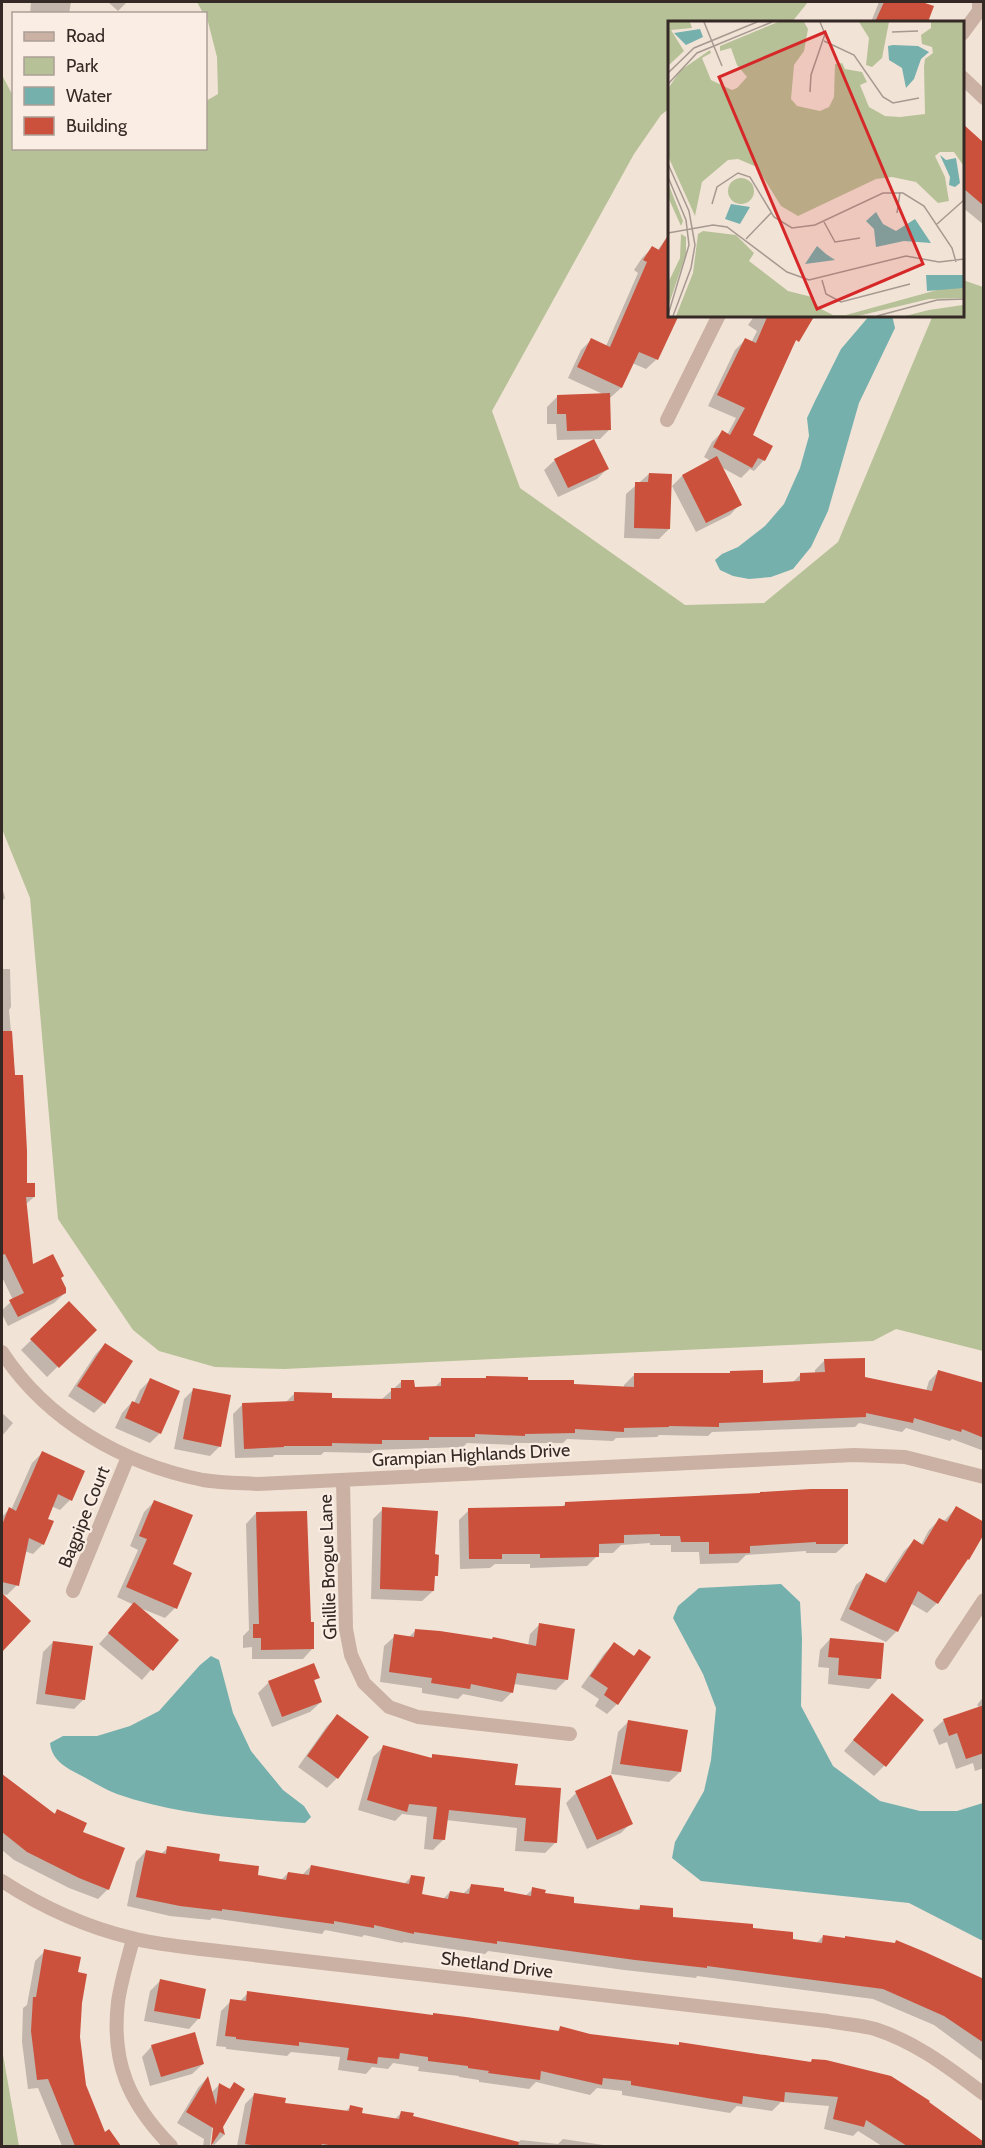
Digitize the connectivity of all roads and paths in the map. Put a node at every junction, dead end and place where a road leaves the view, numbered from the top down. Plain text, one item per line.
1 (979, 2) edge
2 (964, 32) edge
3 (964, 79) edge
4 (984, 98) edge
5 (720, 316) edge
6 (668, 420) dead end
7 (2, 1352) edge
8 (128, 1456) junction
9 (984, 1477) edge
10 (343, 1480) junction
11 (73, 1591) dead end
12 (984, 1600) edge
13 (942, 1663) dead end
14 (570, 1734) dead end
15 (2, 1881) edge
16 (133, 1939) junction
17 (984, 2094) edge
18 (171, 2146) edge

1 - 2 street
3 - 4 street
5 - 6 street
7 - 8 street, Grampian Highlands Drive
8 - 10 street, Grampian Highlands Drive
8 - 11 street, Bagpipe Court
9 - 10 street, Grampian Highlands Drive
10 - 14 street, Ghillie Brogue Lane
12 - 13 street
15 - 16 street, Shetland Drive
16 - 17 street, Shetland Drive
16 - 18 street

